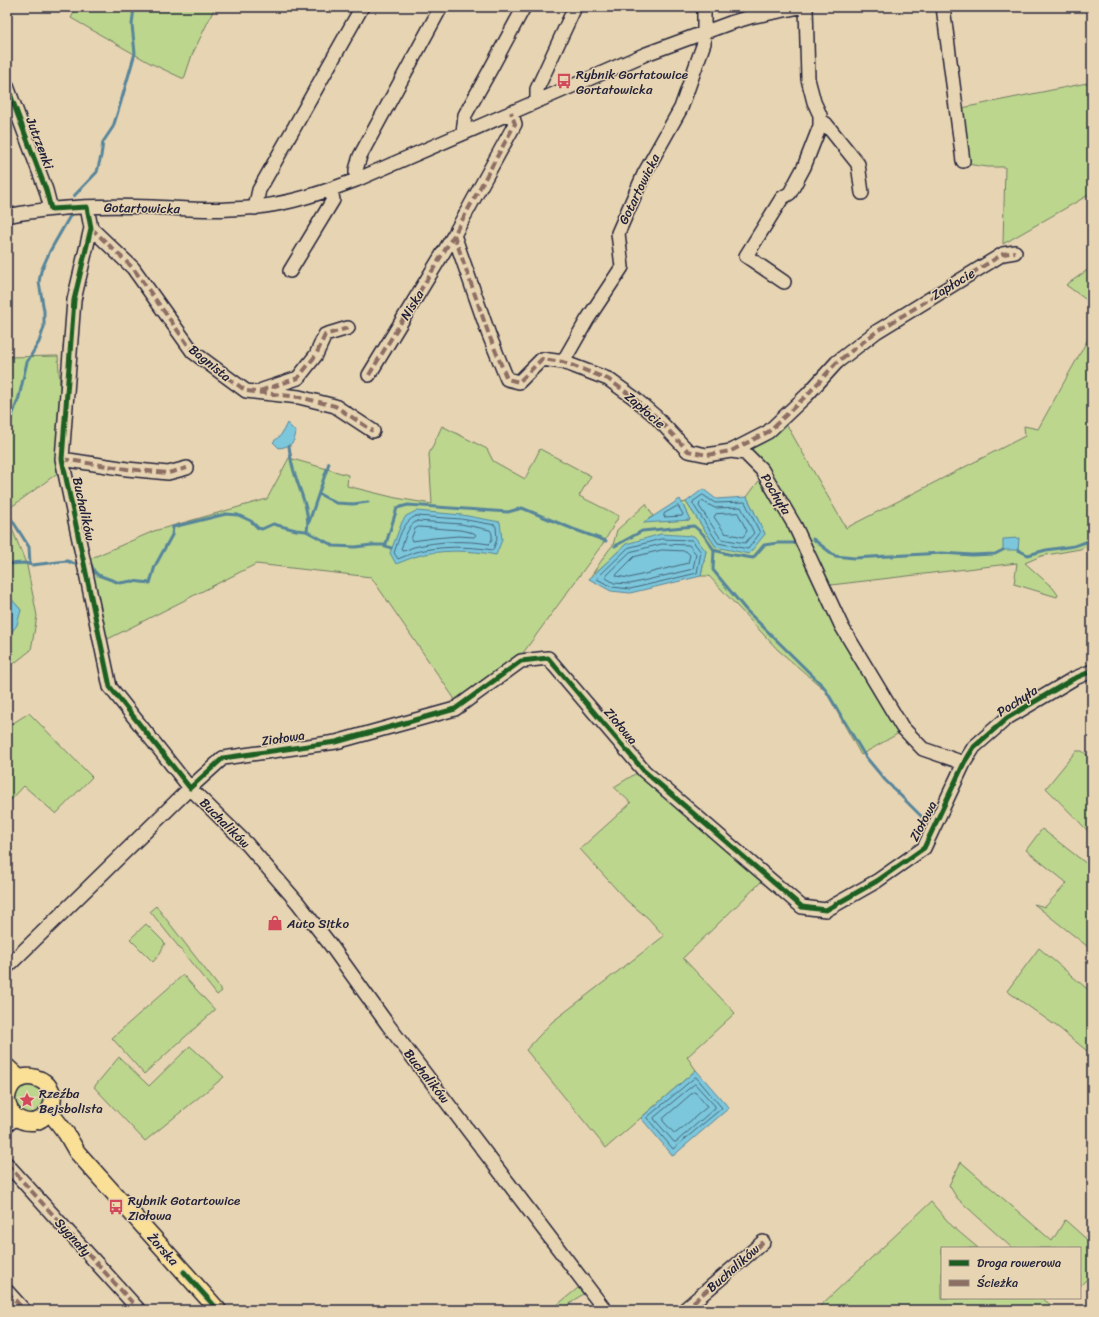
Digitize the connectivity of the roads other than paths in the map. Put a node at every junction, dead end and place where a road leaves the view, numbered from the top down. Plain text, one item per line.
1 (362, 7) edge
2 (441, 7) edge
3 (524, 7) edge
4 (575, 7) edge
5 (706, 7) edge
6 (800, 7) edge
7 (806, 7) edge
8 (943, 7) edge
9 (704, 32) junction
10 (7, 86) edge
11 (537, 101) junction
12 (511, 112) junction
13 (820, 120) junction
14 (463, 133) junction
15 (962, 160) dead end
16 (356, 180) junction
17 (331, 190) junction
18 (862, 193) dead end
19 (87, 207) junction
20 (254, 208) junction
21 (51, 209) junction
22 (7, 216) edge
23 (91, 228) junction
24 (454, 235) junction
25 (1016, 252) dead end
26 (290, 271) dead end
27 (784, 282) dead end
28 (348, 328) dead end
29 (564, 362) junction
30 (369, 375) dead end
31 (256, 392) junction
32 (373, 431) dead end
33 (731, 451) junction
34 (62, 459) junction
35 (187, 468) dead end
36 (1092, 671) edge
37 (964, 763) junction
38 (190, 788) junction
39 (7, 966) edge
40 (7, 1067) edge
41 (10, 1101) edge
42 (44, 1116) junction
43 (7, 1164) edge
44 (763, 1242) dead end
45 (7, 1292) edge
46 (24, 1310) edge
47 (139, 1310) edge
48 (218, 1310) edge
49 (605, 1310) edge
50 (684, 1310) edge

1 - 20 street
2 - 16 street
3 - 14 street
4 - 11 street
5 - 9 street
6 - 9 street, Gotartowicka
7 - 13 street
8 - 15 street
9 - 11 street, Gotartowicka
9 - 29 street, Gotartowicka
10 - 21 street, Jutrzenki
11 - 12 street, Gotartowicka
12 - 14 street, Gotartowicka
12 - 24 street
13 - 18 street
13 - 27 street
14 - 16 street, Gotartowicka
16 - 17 street, Gotartowicka
17 - 20 street, Gotartowicka
17 - 26 street
19 - 20 street, Gotartowicka
19 - 21 street, Gotartowicka
19 - 23 street, Buchalików
21 - 22 street, Gotartowicka
23 - 31 street, Bagnista
23 - 34 street, Buchalików
24 - 29 street, Zapłocie
24 - 30 street, Niska
25 - 33 street, Zapłocie
28 - 31 street
29 - 33 street, Zapłocie
31 - 32 street, Bagnista
33 - 37 street, Pochyła
34 - 35 street
34 - 38 street, Buchalików
36 - 37 street, Pochyła
37 - 38 street, Ziołowa
38 - 39 street, Ziołowa
38 - 49 street, Buchalików
40 - 41 main road
41 - 42 main road
41 - 42 main road
42 - 48 main road, Żorska
43 - 47 street, Sygnały
44 - 50 street, Buchalików
45 - 46 street

